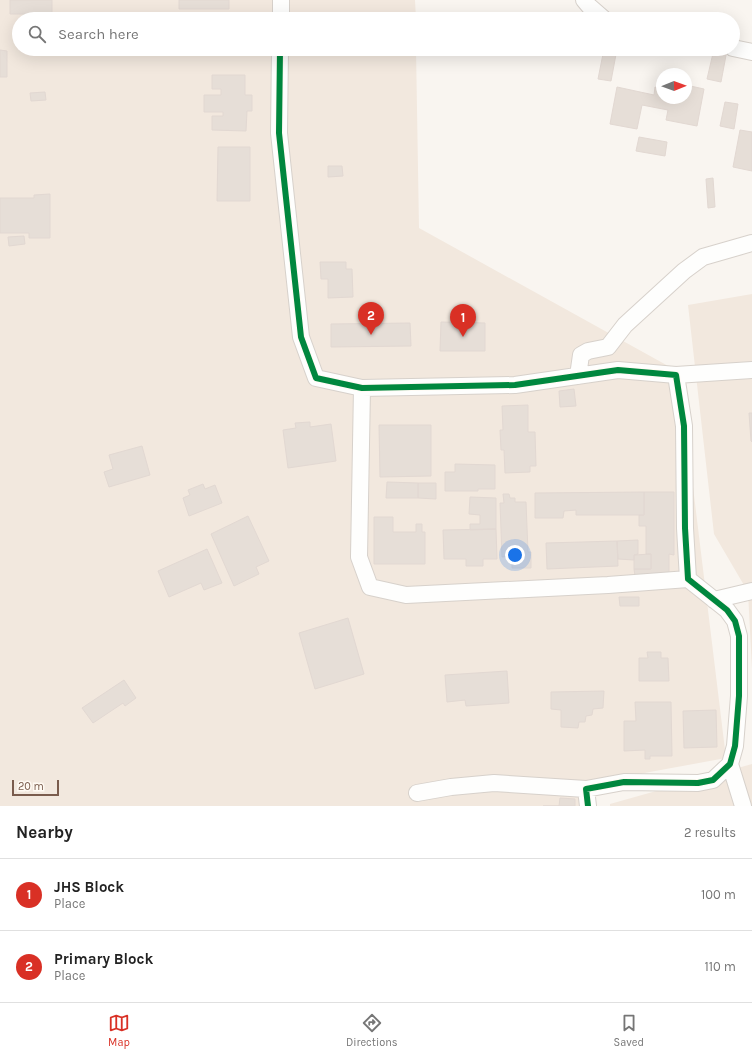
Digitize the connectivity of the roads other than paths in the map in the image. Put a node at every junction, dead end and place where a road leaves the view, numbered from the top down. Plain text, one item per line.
1 (281, 0) edge
2 (584, 0) edge
3 (281, 12) edge
4 (596, 12) edge
5 (740, 49) edge
6 (752, 52) edge
7 (280, 56) edge
8 (752, 243) edge
9 (752, 370) edge
10 (676, 375) junction
11 (578, 376) junction
12 (362, 388) junction
13 (688, 579) junction
14 (752, 591) edge
15 (714, 600) junction
16 (730, 764) junction
17 (586, 789) junction
18 (417, 793) dead end
19 (588, 806) edge
20 (743, 806) edge

1 - 3 street
2 - 4 street
5 - 6 street
7 - 12 street
8 - 11 street
9 - 10 street
10 - 11 street
10 - 13 street
11 - 12 street
12 - 13 street
13 - 15 street
14 - 15 street
15 - 16 street
16 - 17 street
16 - 20 street
17 - 18 street
17 - 19 street

